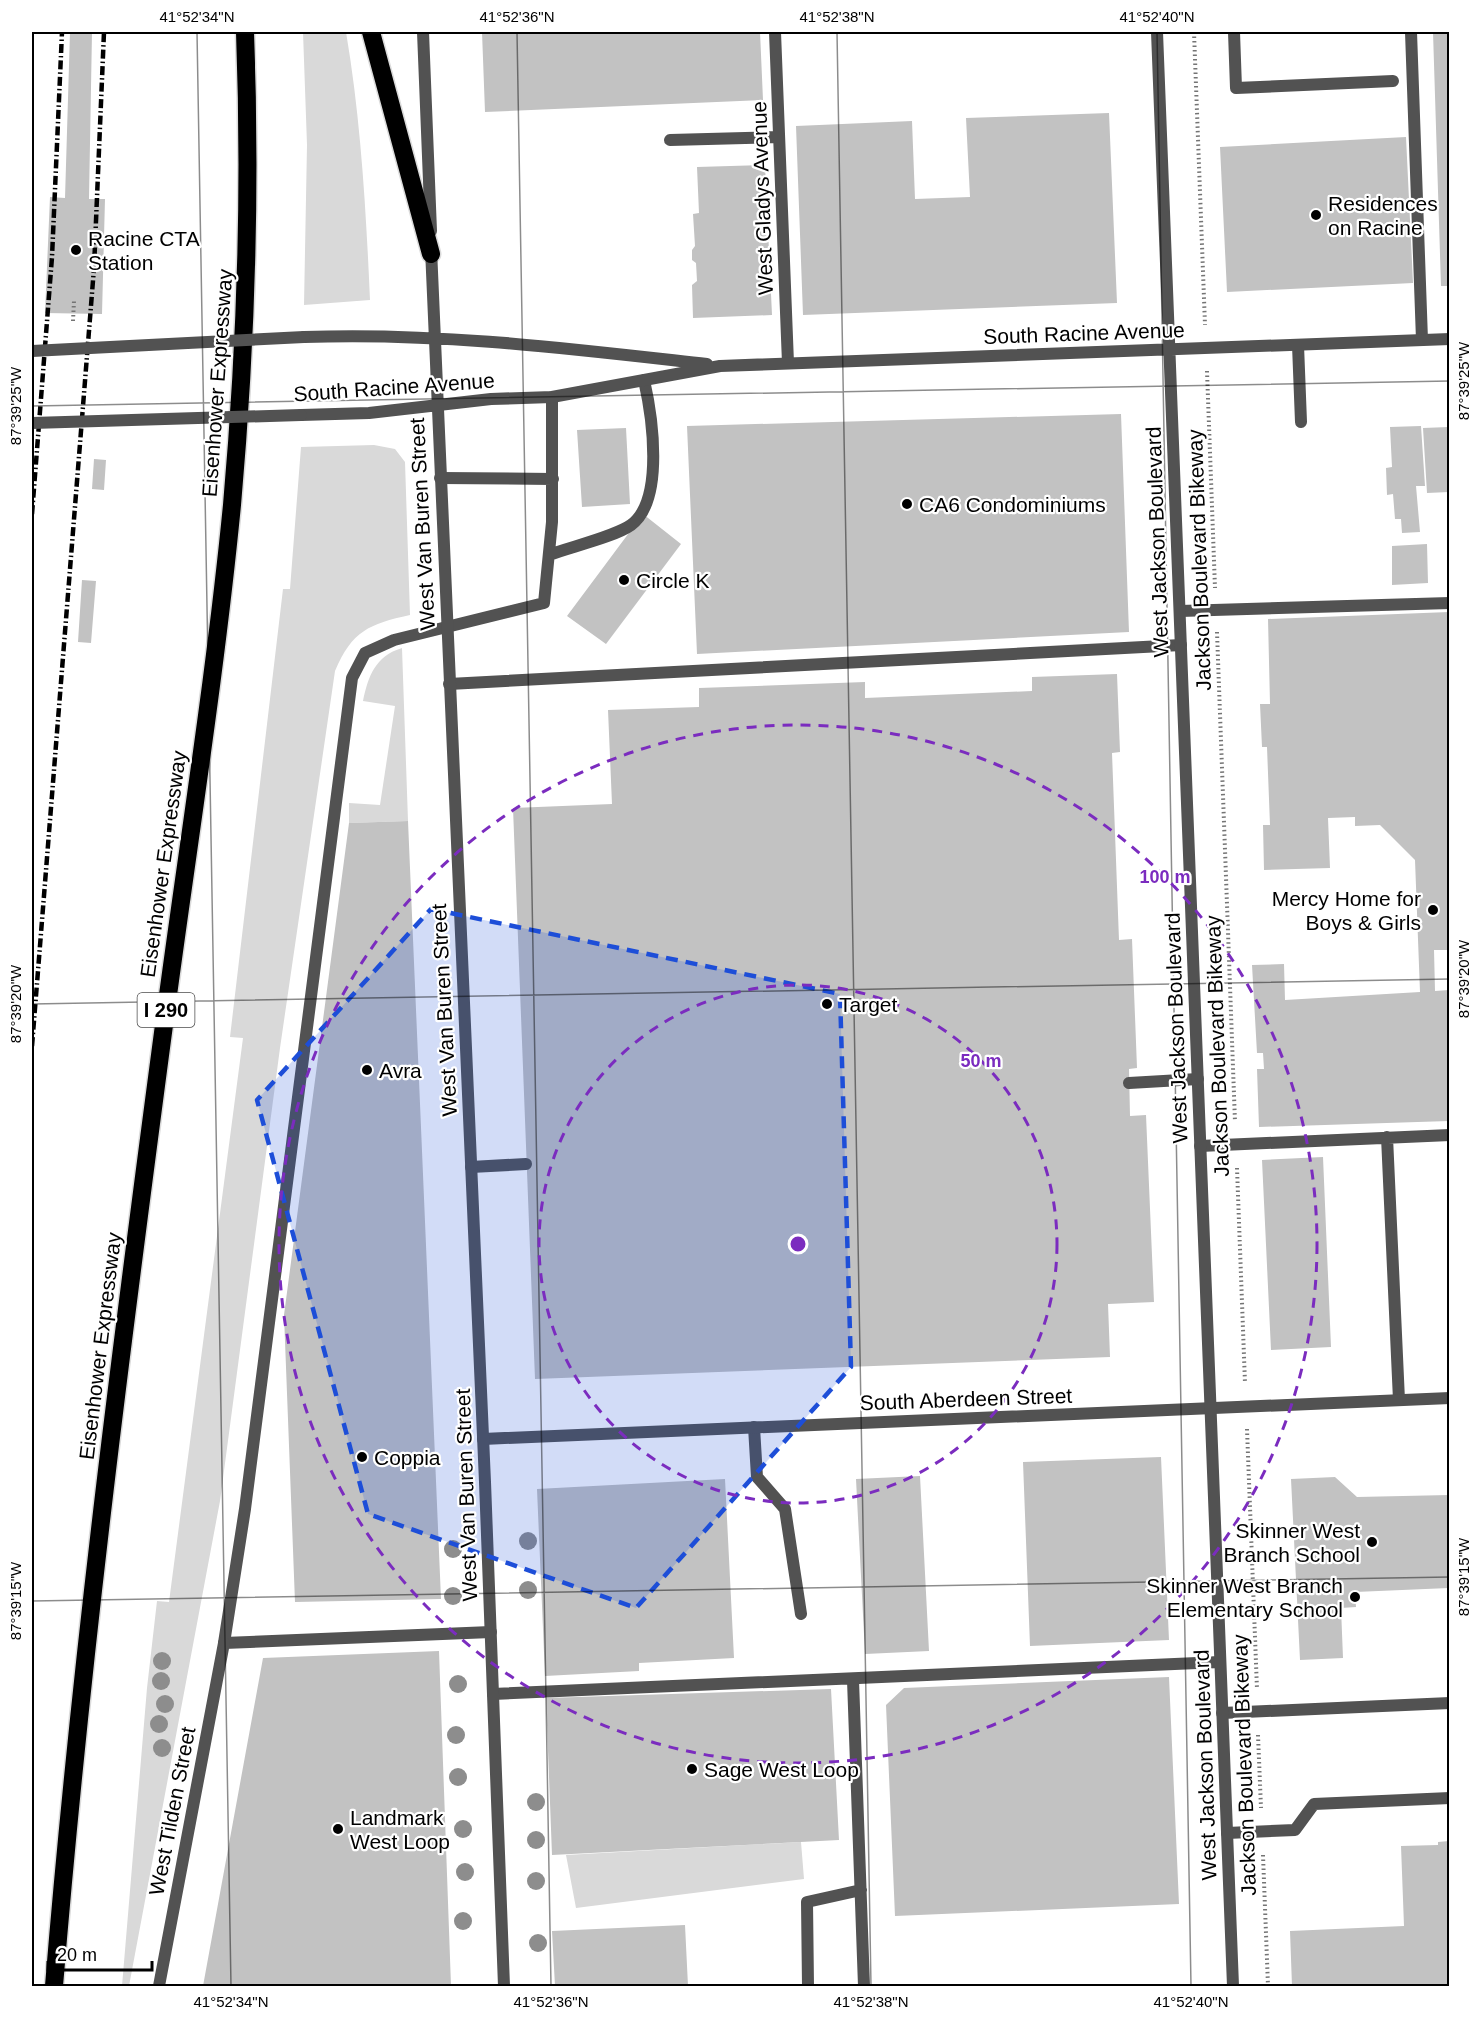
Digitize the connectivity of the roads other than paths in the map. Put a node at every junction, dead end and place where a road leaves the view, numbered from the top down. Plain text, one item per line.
1 (245, 32) edge
2 (371, 32) edge
3 (423, 32) edge
4 (775, 32) edge
5 (1157, 32) edge
6 (1234, 32) edge
7 (1411, 32) edge
8 (1393, 81) dead end
9 (779, 137) junction
10 (670, 140) dead end
11 (431, 254) junction
12 (434, 339) junction
13 (1449, 339) edge
14 (1422, 340) junction
15 (1298, 345) junction
16 (1170, 350) junction
17 (32, 351) edge
18 (788, 363) junction
19 (720, 366) junction
20 (644, 380) junction
21 (552, 397) junction
22 (436, 405) junction
23 (1301, 422) dead end
24 (32, 423) edge
25 (440, 478) junction
26 (553, 479) junction
27 (549, 555) junction
28 (1449, 603) edge
29 (1180, 611) junction
30 (447, 628) junction
31 (1181, 645) junction
32 (449, 684) junction
33 (1197, 1080) junction
34 (1129, 1083) dead end
35 (1449, 1135) edge
36 (1388, 1137) junction
37 (1200, 1146) junction
38 (526, 1164) dead end
39 (471, 1167) junction
40 (1449, 1398) edge
41 (1399, 1400) junction
42 (1210, 1408) junction
43 (754, 1427) junction
44 (483, 1439) junction
45 (801, 1614) dead end
46 (491, 1632) junction
47 (224, 1643) junction
48 (1220, 1662) junction
49 (853, 1680) junction
50 (493, 1694) junction
51 (1449, 1703) edge
52 (1222, 1713) junction
53 (1449, 1798) edge
54 (1227, 1833) junction
55 (861, 1890) junction
56 (54, 1986) edge
57 (159, 1986) edge
58 (504, 1986) edge
59 (808, 1986) edge
60 (864, 1986) edge
61 (1233, 1986) edge

1 - 56 highway, Eisenhower Expressway / I 290
2 - 11 highway
3 - 11 street, West Van Buren Street
4 - 9 street, West Gladys Avenue
5 - 16 street, West Jackson Boulevard
6 - 8 street
7 - 14 street
9 - 10 street
9 - 18 street, West Gladys Avenue
11 - 12 street, West Van Buren Street
12 - 17 street, South Racine Avenue, bridge
12 - 19 street, South Racine Avenue
12 - 22 street, West Van Buren Street
13 - 14 street, South Racine Avenue
14 - 15 street, South Racine Avenue
15 - 16 street, South Racine Avenue
15 - 23 street
16 - 18 street, South Racine Avenue
16 - 29 street, West Jackson Boulevard
18 - 19 street, South Racine Avenue
19 - 20 street, South Racine Avenue
20 - 21 street, South Racine Avenue
20 - 27 street
21 - 22 street, South Racine Avenue
21 - 26 street
22 - 24 street, South Racine Avenue, bridge
22 - 25 street, West Van Buren Street
25 - 26 street
25 - 30 street, West Van Buren Street
26 - 27 street
27 - 30 street, West Tilden Street
28 - 29 street
29 - 31 street, West Jackson Boulevard
30 - 32 street, West Van Buren Street
30 - 47 street, West Tilden Street
31 - 32 street
31 - 33 street, West Jackson Boulevard
32 - 39 street, West Van Buren Street
33 - 34 street
33 - 37 street, West Jackson Boulevard
35 - 36 street
36 - 37 street
36 - 41 street
37 - 42 street, West Jackson Boulevard
38 - 39 street
39 - 44 street, West Van Buren Street
40 - 41 street, South Aberdeen Street
41 - 42 street, South Aberdeen Street
42 - 43 street, South Aberdeen Street
42 - 48 street, West Jackson Boulevard
43 - 44 street, South Aberdeen Street
43 - 45 street
44 - 46 street, West Van Buren Street
46 - 47 street
46 - 50 street, West Van Buren Street
47 - 57 street, West Tilden Street
48 - 49 street
48 - 52 street, West Jackson Boulevard
49 - 50 street
49 - 55 street
50 - 58 street, West Van Buren Street
51 - 52 street
52 - 54 street, West Jackson Boulevard
53 - 54 street
54 - 61 street, West Jackson Boulevard
55 - 59 street
55 - 60 street

